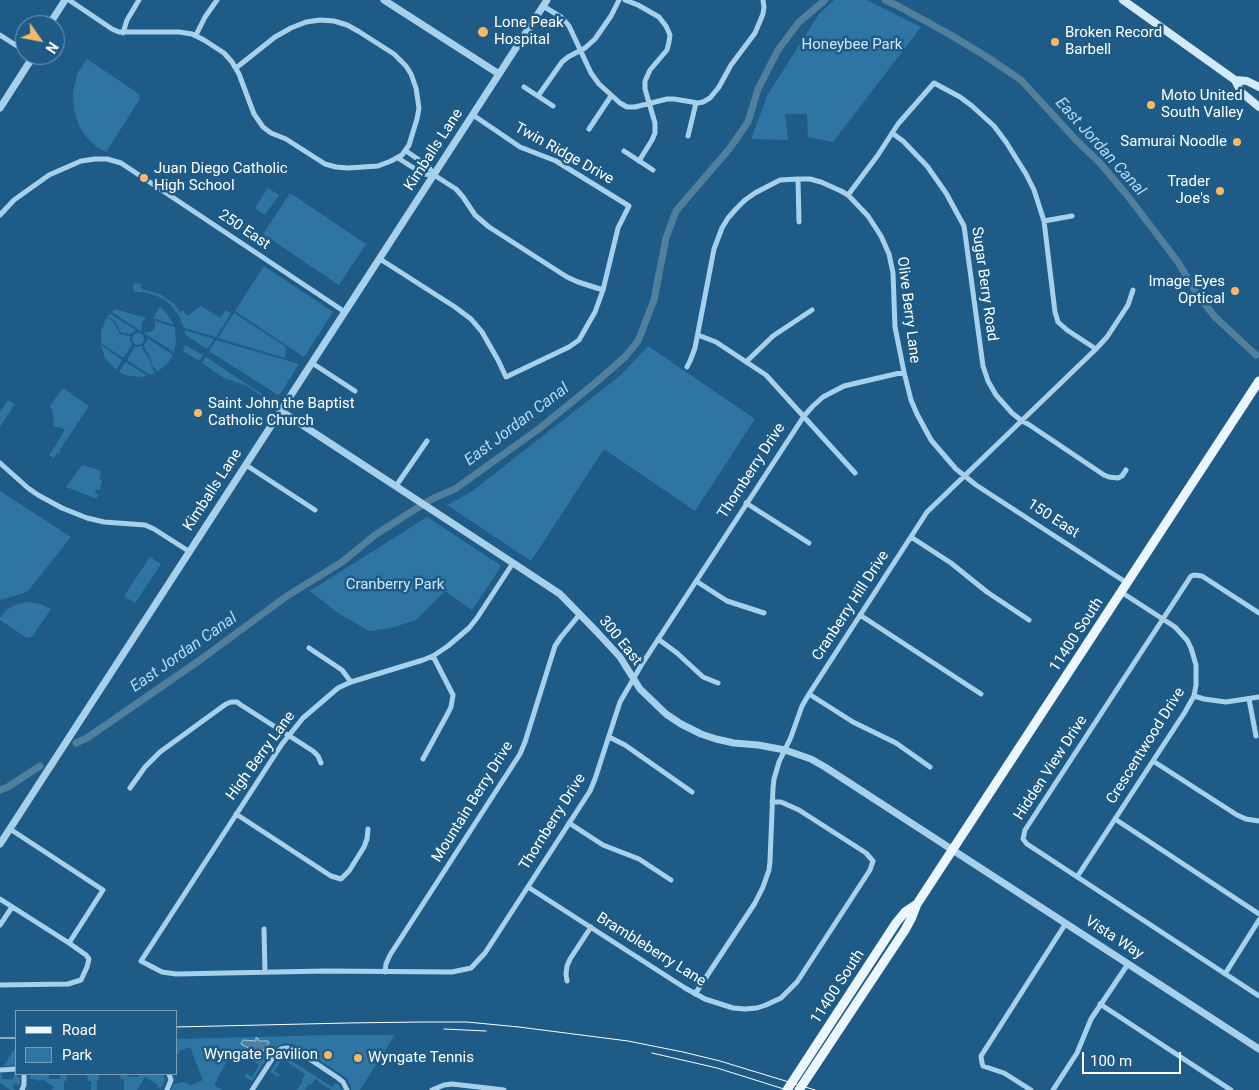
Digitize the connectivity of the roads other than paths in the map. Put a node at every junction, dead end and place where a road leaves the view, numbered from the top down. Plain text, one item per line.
1 (67, 0) edge
2 (139, 0) edge
3 (217, 0) edge
4 (384, 0) edge
5 (619, 0) edge
6 (625, 0) edge
7 (762, 0) edge
8 (1123, 0) edge
9 (545, 3) edge
10 (56, 15) edge
11 (123, 33) junction
12 (0, 35) edge
13 (196, 35) junction
14 (15, 45) edge
15 (581, 50) junction
16 (27, 65) edge
17 (236, 68) junction
18 (499, 74) junction
19 (1235, 80) junction
20 (524, 87) dead end
21 (1259, 87) edge
22 (538, 96) junction
23 (611, 96) junction
24 (696, 103) junction
25 (649, 104) junction
26 (553, 106) dead end
27 (0, 108) edge
28 (1259, 108) edge
29 (473, 115) junction
30 (589, 129) dead end
31 (892, 133) junction
32 (688, 136) dead end
33 (624, 151) dead end
34 (402, 155) junction
35 (639, 161) junction
36 (653, 170) dead end
37 (434, 175) junction
38 (798, 179) junction
39 (848, 195) junction
40 (0, 215) edge
41 (1072, 216) dead end
42 (799, 222) dead end
43 (1044, 222) junction
44 (380, 259) junction
45 (603, 290) junction
46 (1134, 290) dead end
47 (812, 310) dead end
48 (345, 312) junction
49 (698, 335) junction
50 (1096, 349) junction
51 (746, 362) junction
52 (312, 363) junction
53 (687, 367) dead end
54 (904, 372) junction
55 (1259, 381) edge
56 (355, 391) dead end
57 (281, 411) junction
58 (804, 416) junction
59 (1022, 421) junction
60 (427, 441) dead end
61 (0, 463) edge
62 (246, 465) junction
63 (1126, 470) dead end
64 (855, 473) dead end
65 (964, 476) junction
66 (396, 486) junction
67 (746, 503) junction
68 (315, 510) dead end
69 (911, 537) junction
70 (809, 543) dead end
71 (190, 552) junction
72 (514, 563) junction
73 (696, 581) junction
74 (1127, 583) junction
75 (1121, 592) junction
76 (764, 613) dead end
77 (580, 614) junction
78 (1259, 614) edge
79 (860, 616) junction
80 (1163, 619) junction
81 (1029, 620) dead end
82 (658, 639) junction
83 (309, 648) dead end
84 (433, 656) junction
85 (633, 678) junction
86 (351, 682) junction
87 (718, 683) dead end
88 (809, 694) junction
89 (981, 694) dead end
90 (1194, 696) junction
91 (1259, 697) edge
92 (1250, 699) junction
93 (288, 735) junction
94 (1256, 736) dead end
95 (609, 737) junction
96 (785, 750) junction
97 (424, 759) dead end
98 (1153, 761) junction
99 (321, 763) dead end
100 (930, 768) dead end
101 (130, 788) dead end
102 (692, 792) dead end
103 (772, 802) junction
104 (236, 814) junction
105 (1115, 819) junction
106 (1259, 821) edge
107 (569, 823) junction
108 (10, 829) junction
109 (368, 829) dead end
110 (0, 844) edge
111 (953, 850) junction
112 (1077, 877) junction
113 (671, 880) dead end
114 (528, 887) junction
115 (0, 899) edge
116 (917, 904) junction
117 (12, 907) junction
118 (1259, 914) edge
119 (1259, 920) edge
120 (1066, 923) junction
121 (0, 925) edge
122 (590, 927) junction
123 (264, 929) dead end
124 (69, 943) junction
125 (141, 961) joint
126 (1128, 964) junction
127 (265, 972) junction
128 (386, 972) junction
129 (1225, 974) junction
130 (567, 982) dead end
131 (0, 985) edge
132 (695, 994) junction
133 (1259, 996) edge
134 (1100, 1004) junction
135 (1259, 1050) edge
136 (15, 1069) edge
137 (0, 1070) edge
138 (24, 1075) edge
139 (170, 1075) edge
140 (22, 1090) edge
141 (167, 1090) edge
142 (252, 1090) edge
143 (347, 1090) edge
144 (432, 1090) edge
145 (504, 1090) edge
146 (787, 1090) edge
147 (799, 1090) edge
148 (1031, 1090) edge
149 (1053, 1090) edge
150 (1232, 1090) edge

1 - 10 street
1 - 11 street
2 - 11 street
3 - 13 street
4 - 18 street
5 - 15 street
6 - 25 street
7 - 24 street
8 - 19 main road
9 - 15 street
9 - 18 street, Kimballs Lane
11 - 13 street
12 - 14 street
13 - 17 street
15 - 22 street
15 - 23 street
16 - 27 street
17 - 34 street
17 - 34 street
18 - 29 street, Kimballs Lane
19 - 21 main road
19 - 28 main road
20 - 22 street
22 - 26 street
23 - 25 street
23 - 30 street
24 - 25 street
24 - 32 street
25 - 35 street
29 - 37 street, Kimballs Lane
29 - 45 street, Twin Ridge Drive
31 - 39 street
31 - 43 street
31 - 59 street, Sugar Berry Road
33 - 35 street
34 - 37 street
34 - 37 street
35 - 36 street
37 - 44 street, Kimballs Lane
37 - 45 street
38 - 39 street, Olive Berry Lane
38 - 42 street
38 - 49 street, Olive Berry Lane
39 - 54 street, Olive Berry Lane
40 - 48 street, 250 East
41 - 43 street
43 - 50 street
44 - 45 street, Twin Ridge Drive
44 - 48 street, Kimballs Lane
46 - 50 street, Cranberry Hill Drive
47 - 51 street
48 - 52 street, Kimballs Lane
49 - 51 street
49 - 53 street, Olive Berry Lane
50 - 59 street, Cranberry Hill Drive
51 - 58 street
52 - 56 street
52 - 57 street, Kimballs Lane
54 - 58 street, Thornberry Drive
54 - 65 street, Olive Berry Lane
55 - 74 main road, 11400 South
57 - 62 street, Kimballs Lane
57 - 66 street, 300 East
58 - 64 street
58 - 67 street, Thornberry Drive
59 - 63 street, Sugar Berry Road
59 - 65 street, Cranberry Hill Drive
60 - 66 street
61 - 71 street
62 - 68 street
62 - 71 street, Kimballs Lane
65 - 69 street, Cranberry Hill Drive
65 - 74 street, 150 East
66 - 72 street, 300 East
67 - 70 street
67 - 73 street, Thornberry Drive
69 - 79 street, Cranberry Hill Drive
69 - 81 street
71 - 108 street, Kimballs Lane
72 - 77 street, 300 East
72 - 84 street, High Berry Lane
73 - 76 street
73 - 82 street, Thornberry Drive
74 - 75 main road, 11400 South
75 - 80 street, Crescentwood Drive
75 - 111 main road, 11400 South
77 - 85 street, 300 East
77 - 128 street, Mountain Berry Drive
78 - 80 street, Hidden View Drive
79 - 88 street, Cranberry Hill Drive
79 - 89 street
80 - 90 street, Crescentwood Drive
80 - 112 street, Hidden View Drive
82 - 85 street, Thornberry Drive
82 - 87 street
83 - 86 street
84 - 86 street, High Berry Lane
84 - 97 street
85 - 95 street, Thornberry Drive
85 - 96 street, 300 East
86 - 93 street, High Berry Lane
88 - 96 street, Cranberry Hill Drive
88 - 100 street
90 - 92 street
90 - 98 street, Crescentwood Drive
91 - 92 street
92 - 94 street
93 - 99 street
93 - 101 street
93 - 104 street, High Berry Lane
95 - 102 street
95 - 107 street, Thornberry Drive
96 - 103 street, Cranberry Hill Drive
96 - 111 street, 300 East
98 - 105 street, Crescentwood Drive
98 - 106 street
103 - 132 street, Cranberry Hill Drive
103 - 132 street, Brambleberry Lane
104 - 109 street
104 - 125 street, High Berry Lane
105 - 112 street, Crescentwood Drive
105 - 118 street
107 - 113 street
107 - 114 street, Thornberry Drive
108 - 110 street, Kimballs Lane
108 - 124 street
111 - 116 main road, 11400 South
111 - 120 street, Vista Way
112 - 129 street, Hidden View Drive
114 - 122 street, Brambleberry Lane
114 - 128 street, Thornberry Drive
115 - 117 street
116 - 146 main road, 11400 South
116 - 147 main road, 11400 South
117 - 121 street
117 - 124 street
119 - 129 street
120 - 126 street, Vista Way
120 - 148 street
122 - 130 street
122 - 132 street, Brambleberry Lane
123 - 127 street
124 - 131 street
125 - 127 street, Thornberry Drive
126 - 134 street
126 - 135 street, Vista Way
127 - 128 street, Thornberry Drive
129 - 133 street, Hidden View Drive
134 - 149 street
134 - 150 street
136 - 137 street
138 - 140 street
139 - 141 street
142 - 143 street
144 - 145 street

